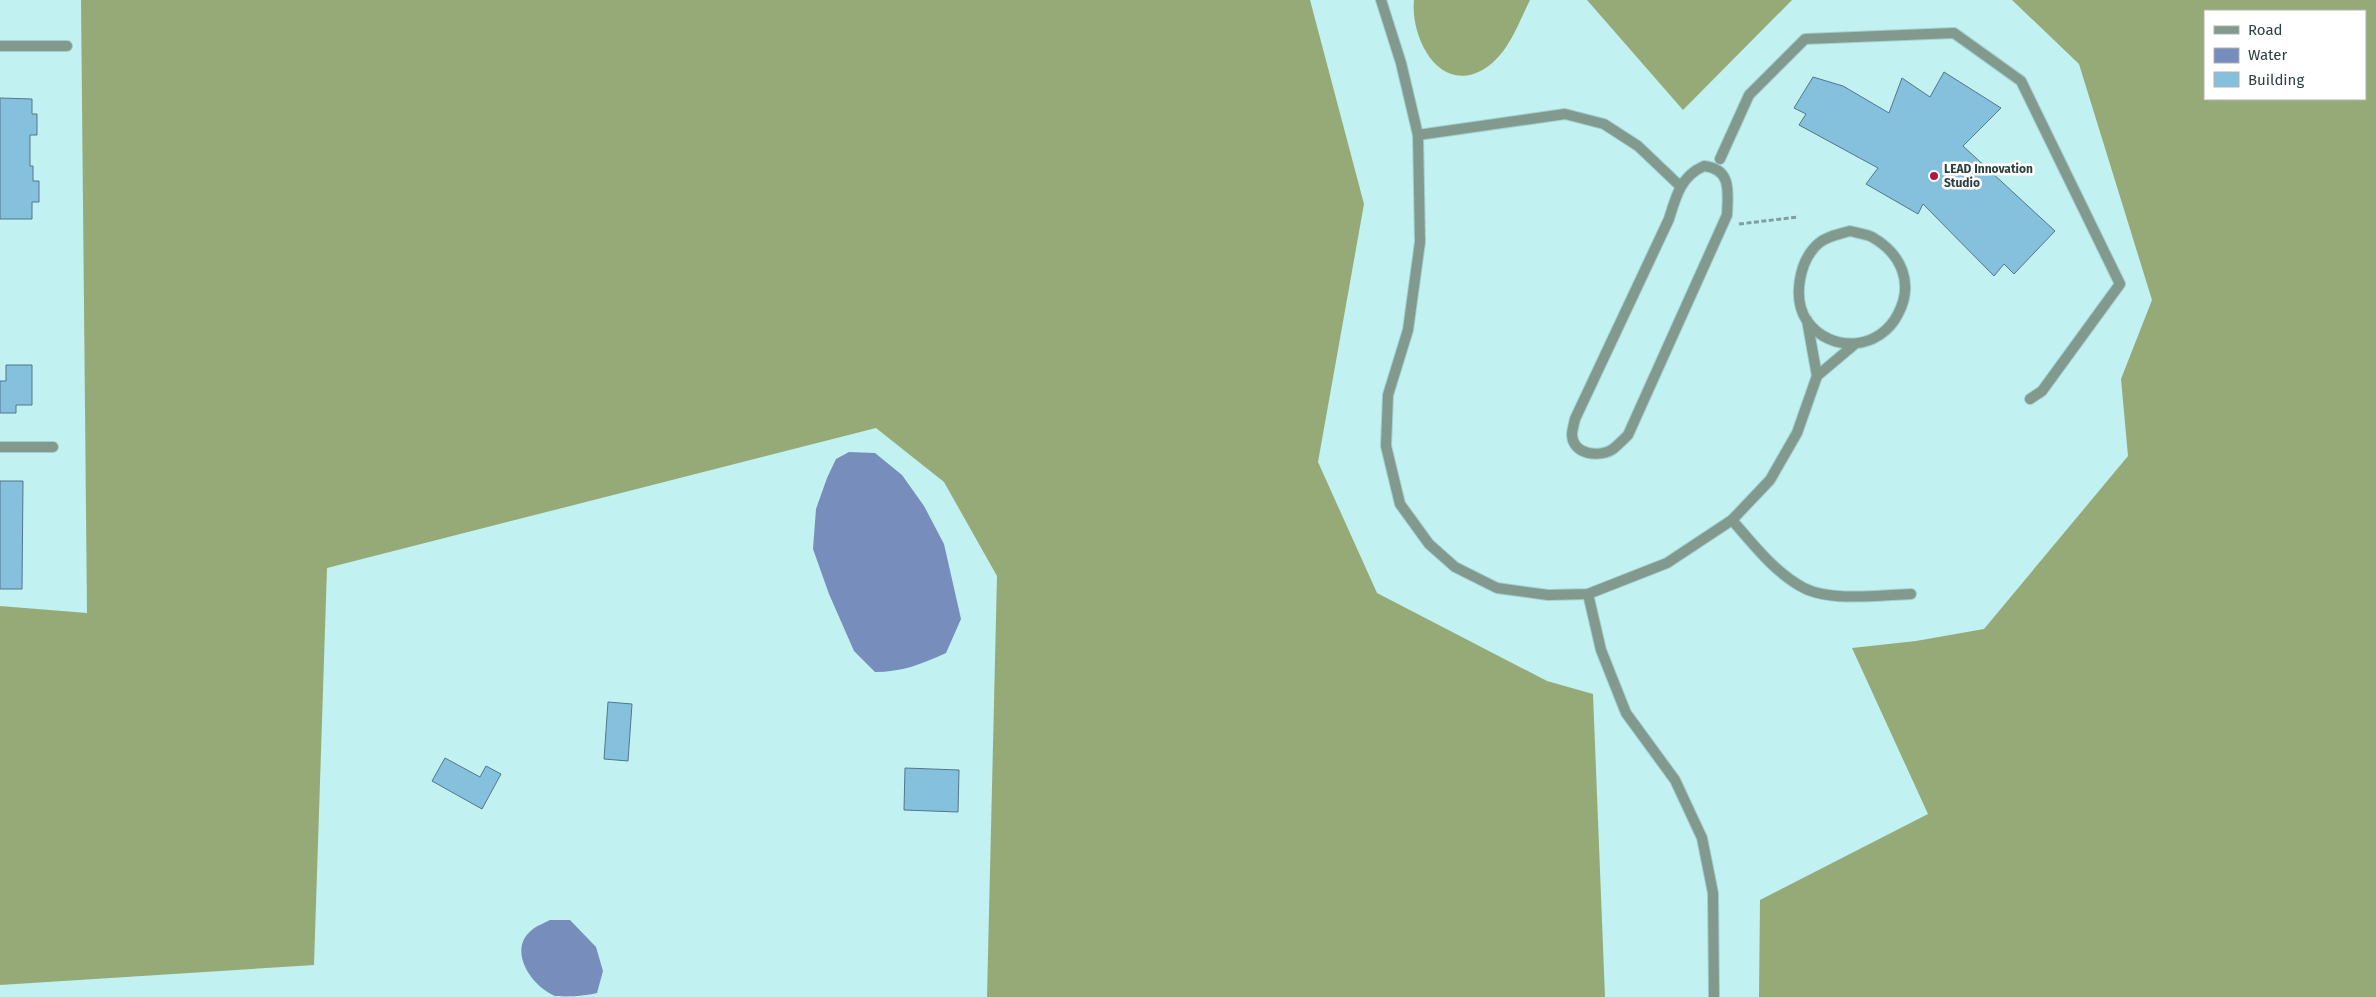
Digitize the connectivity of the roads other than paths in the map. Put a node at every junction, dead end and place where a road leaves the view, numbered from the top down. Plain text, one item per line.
1 (1381, 0) edge
2 (0, 46) edge
3 (68, 46) dead end
4 (1418, 135) junction
5 (1720, 159) dead end
6 (1680, 186) junction
7 (1807, 320) junction
8 (1855, 344) junction
9 (1817, 376) junction
10 (2030, 398) dead end
11 (0, 447) edge
12 (53, 447) dead end
13 (1732, 520) junction
14 (1588, 594) junction
15 (1911, 594) dead end
16 (1714, 997) edge

1 - 4 street
2 - 3 street
4 - 6 street
4 - 14 street
5 - 10 street
6 - 6 street
7 - 8 street
7 - 8 street
7 - 9 street
8 - 9 street
9 - 13 street
11 - 12 street
13 - 14 street
13 - 15 street
14 - 16 street

